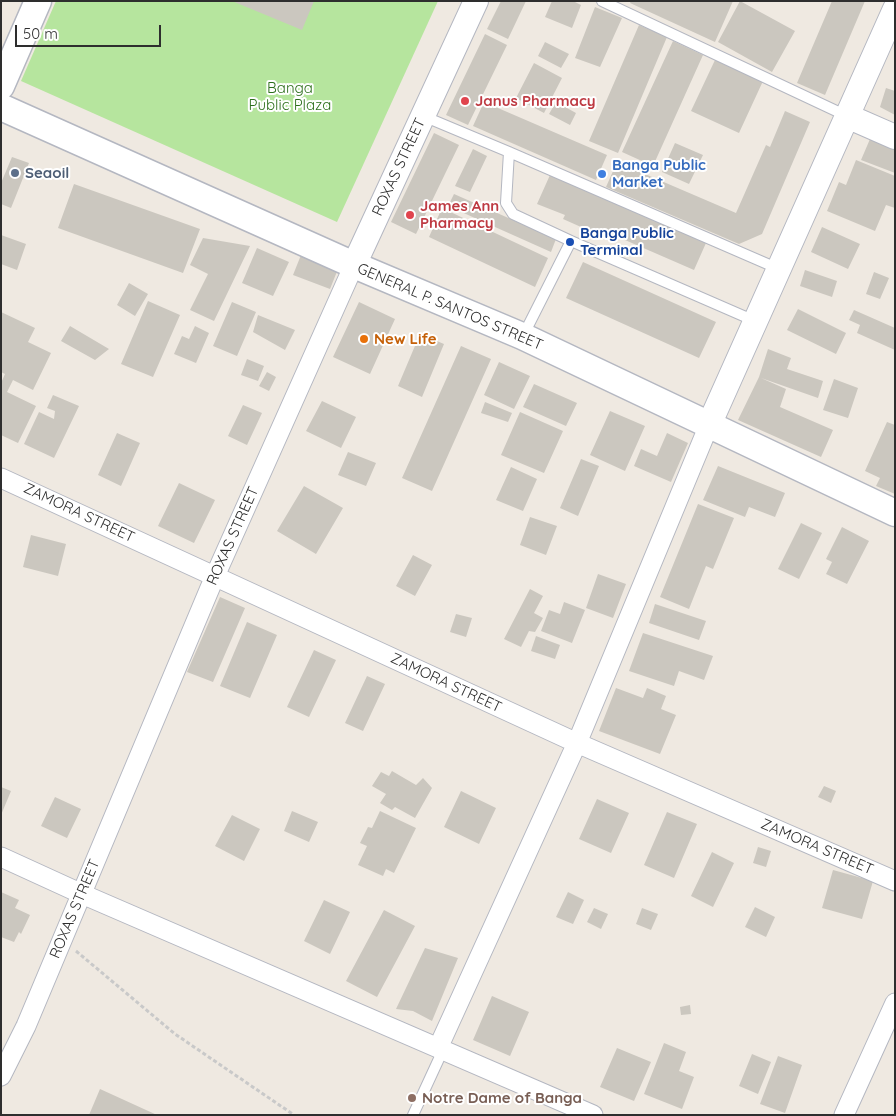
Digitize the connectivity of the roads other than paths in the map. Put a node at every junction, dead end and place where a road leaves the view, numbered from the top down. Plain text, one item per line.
1 (38, 1) edge
2 (476, 1) edge
3 (602, 1) edge
4 (895, 9) edge
5 (1, 86) edge
6 (1, 108) edge
7 (423, 116) junction
8 (847, 116) junction
9 (895, 137) edge
10 (509, 152) junction
11 (571, 241) junction
12 (354, 265) junction
13 (779, 269) junction
14 (755, 321) junction
15 (522, 336) junction
16 (709, 425) junction
17 (1, 478) edge
18 (895, 513) edge
19 (215, 576) junction
20 (577, 743) junction
21 (1, 857) edge
22 (895, 881) edge
23 (82, 894) junction
24 (895, 1003) edge
25 (440, 1049) junction
26 (1, 1076) edge
27 (413, 1115) edge
28 (593, 1115) edge
29 (844, 1115) edge

1 - 5 main road
2 - 7 street, ROXAS STREET
3 - 8 lane
4 - 8 street
6 - 12 main road, GENERAL P. SANTOS STREET
7 - 10 lane
7 - 12 street, ROXAS STREET
8 - 9 street
8 - 13 street
10 - 11 lane
10 - 13 lane
11 - 14 lane
11 - 15 lane
12 - 15 main road, GENERAL P. SANTOS STREET
12 - 19 street, ROXAS STREET
13 - 14 street
14 - 16 street
15 - 16 main road, GENERAL P. SANTOS STREET
16 - 18 main road, GENERAL P. SANTOS STREET
16 - 20 street
17 - 19 street, ZAMORA STREET
19 - 20 street, ZAMORA STREET
19 - 23 street, ROXAS STREET
20 - 22 street, ZAMORA STREET
20 - 25 street
21 - 23 street
23 - 25 street
23 - 26 street, ROXAS STREET
24 - 29 street
25 - 27 lane
25 - 28 street

